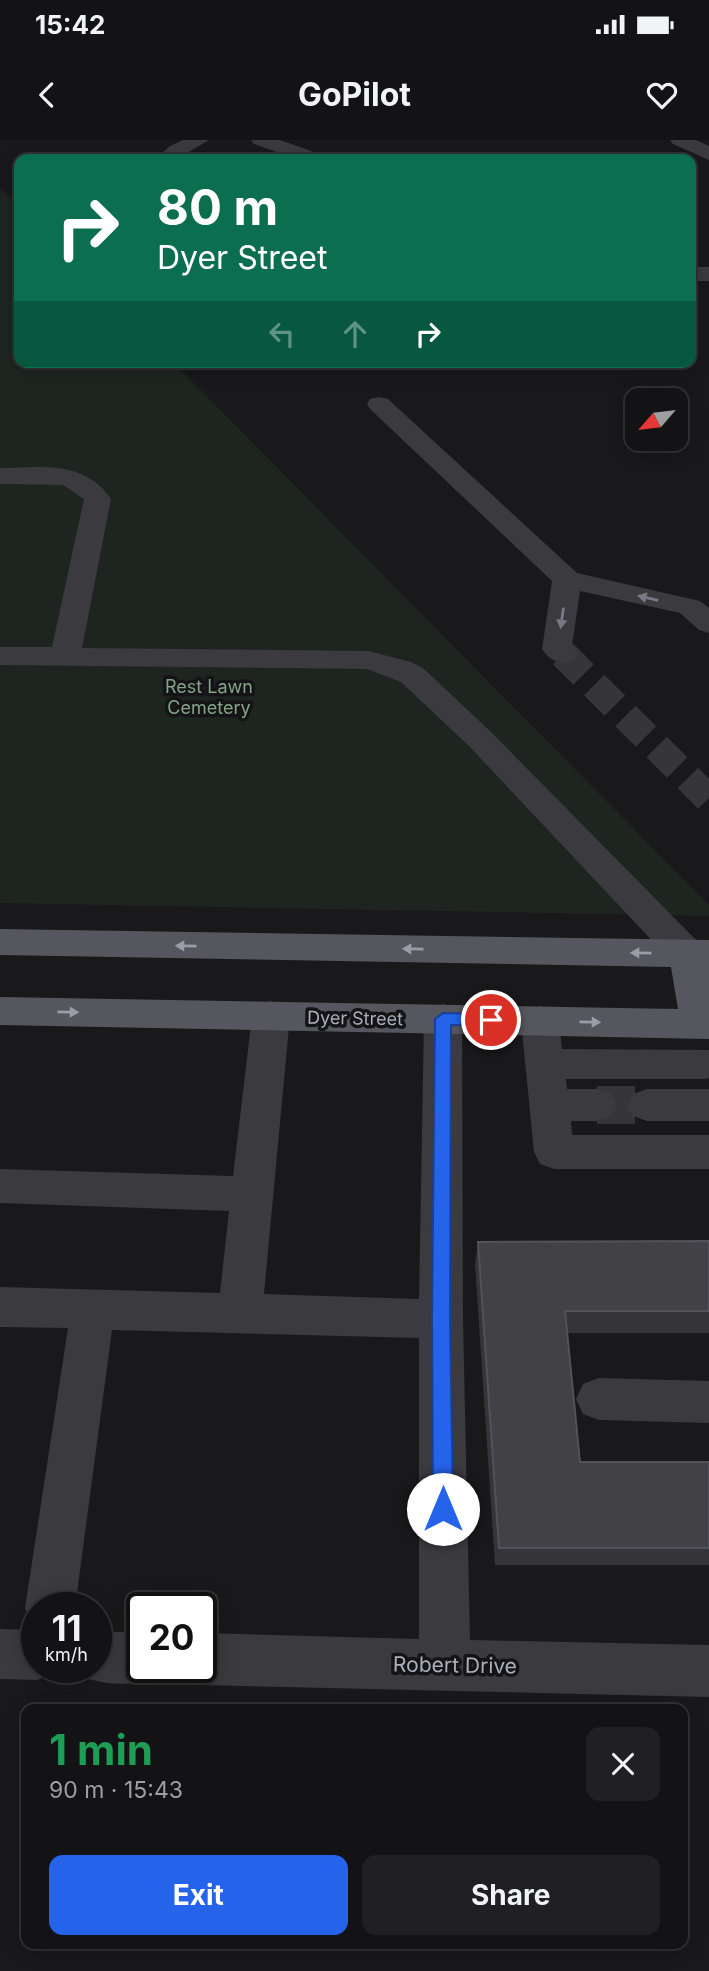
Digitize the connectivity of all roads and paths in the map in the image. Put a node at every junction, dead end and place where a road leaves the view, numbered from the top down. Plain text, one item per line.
1 (199, 140) edge
2 (261, 140) edge
3 (680, 140) edge
4 (172, 154) edge
5 (301, 154) edge
6 (709, 154) edge
7 (379, 404) dead end
8 (0, 476) edge
9 (567, 579) junction
10 (709, 624) edge
11 (563, 654) tunnel mouth
12 (0, 656) edge
13 (65, 657) junction
14 (0, 942) edge
15 (698, 954) edge
16 (0, 1011) edge
17 (271, 1016) junction
18 (443, 1019) junction
19 (540, 1021) junction
20 (704, 1024) edge
21 (544, 1064) junction
22 (707, 1075) edge
23 (548, 1105) junction
24 (597, 1105) tunnel mouth
25 (647, 1105) tunnel mouth
26 (709, 1105) edge
27 (709, 1152) edge
28 (0, 1186) edge
29 (251, 1194) junction
30 (0, 1307) edge
31 (93, 1309) junction
32 (240, 1313) junction
33 (441, 1319) junction
34 (599, 1399) dead end
35 (709, 1402) edge
36 (52, 1592) edge
37 (0, 1654) edge
38 (21, 1655) edge
39 (217, 1659) edge
40 (444, 1664) junction
41 (709, 1671) edge

1 - 4 street
2 - 5 street
3 - 6 street
7 - 9 street
8 - 13 street
10 -> 9 street
9 -> 11 street
12 - 13 street
13 - 15 street
15 -> 14 main road
15 - 20 main road
16 -> 17 main road, Dyer Street
17 - 18 main road, Dyer Street
17 - 29 street
18 - 19 main road, Dyer Street
18 - 33 street
19 -> 20 main road, Dyer Street
19 - 21 street
20 - 22 street
21 - 22 street
21 - 23 street
23 - 24 street
23 - 27 street
25 - 26 street
28 - 29 street
29 - 32 street
30 - 31 street
31 - 32 street
31 - 36 street
32 - 33 street
33 - 40 street
34 - 35 street
37 - 38 street
39 - 40 street, Robert Drive
40 - 41 street, Robert Drive

